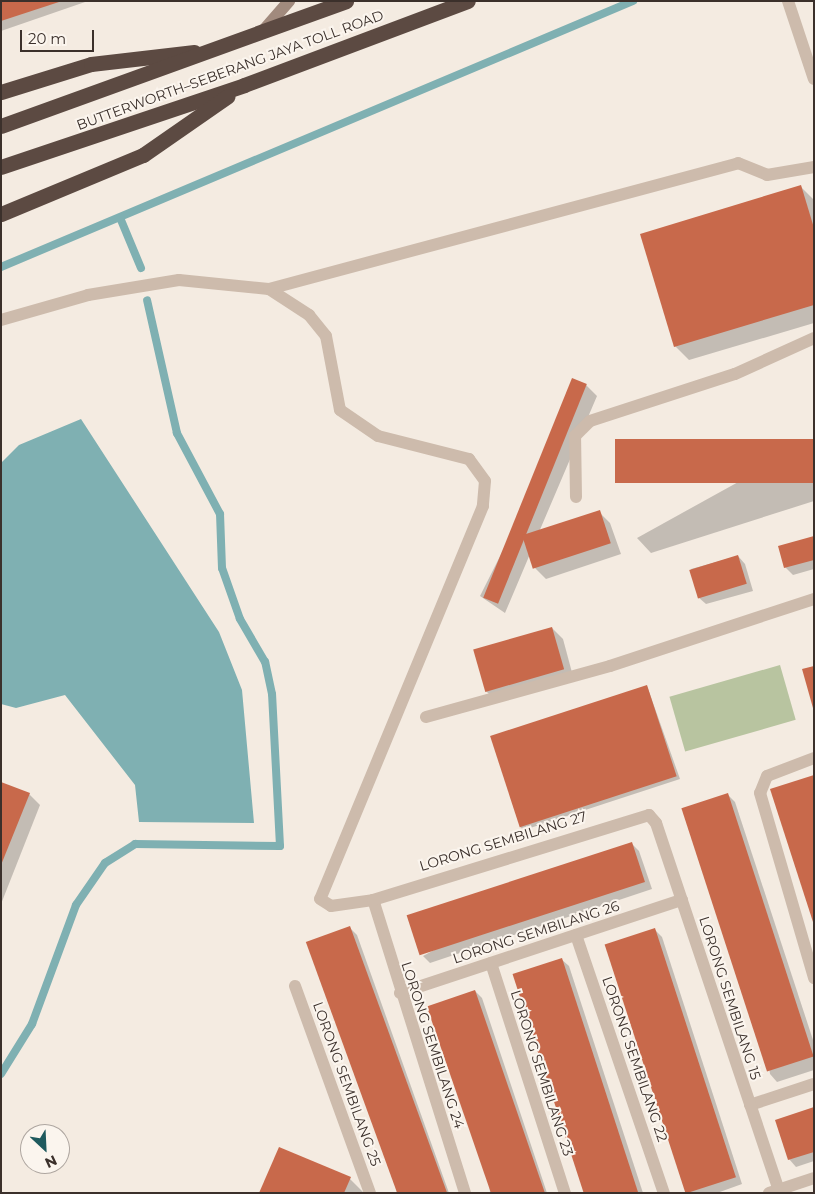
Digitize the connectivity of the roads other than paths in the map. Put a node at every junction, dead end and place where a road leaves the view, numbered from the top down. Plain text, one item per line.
1 (289, 1) edge
2 (346, 1) edge
3 (468, 1) edge
4 (788, 1) edge
5 (259, 35) junction
6 (220, 49) junction
7 (814, 79) edge
8 (244, 85) junction
9 (1, 92) edge
10 (1, 126) edge
11 (1, 167) edge
12 (814, 168) edge
13 (1, 214) edge
14 (269, 289) junction
15 (1, 320) edge
16 (814, 338) edge
17 (576, 497) dead end
18 (814, 599) edge
19 (426, 717) dead end
20 (814, 758) edge
21 (649, 814) joint
22 (682, 900) junction
23 (372, 903) junction
24 (576, 935) junction
25 (491, 963) junction
26 (814, 978) edge
27 (295, 986) dead end
28 (400, 993) junction
29 (814, 1084) edge
30 (750, 1105) junction
31 (814, 1178) edge
32 (776, 1192) edge
33 (370, 1193) edge
34 (465, 1193) edge
35 (565, 1193) edge
36 (664, 1193) edge

1 - 5 street
2 - 5 highway, BUTTERWORTH–SEBERANG JAYA TOLL ROAD
3 - 8 highway, BUTTERWORTH–SEBERANG JAYA TOLL ROAD
4 - 7 street
5 - 6 highway, BUTTERWORTH–SEBERANG JAYA TOLL ROAD
6 - 9 highway
6 - 10 highway, BUTTERWORTH–SEBERANG JAYA TOLL ROAD
8 - 11 highway, BUTTERWORTH–SEBERANG JAYA TOLL ROAD
8 - 13 highway
12 - 14 street
14 - 15 street
14 - 23 street, LORONG SEMBILANG 27
16 - 17 street
18 - 19 street
20 - 26 street
21 - 22 street, LORONG SEMBILANG 15
21 - 23 street, LORONG SEMBILANG 27
22 - 24 street, LORONG SEMBILANG 26
22 - 30 street, LORONG SEMBILANG 15
23 - 28 street, LORONG SEMBILANG 24
24 - 25 street, LORONG SEMBILANG 26
24 - 36 street, LORONG SEMBILANG 22
25 - 28 street, LORONG SEMBILANG 26
25 - 35 street, LORONG SEMBILANG 23
27 - 33 street, LORONG SEMBILANG 25
28 - 34 street, LORONG SEMBILANG 24
29 - 30 street
30 - 32 street, LORONG SEMBILANG 15
31 - 32 street

